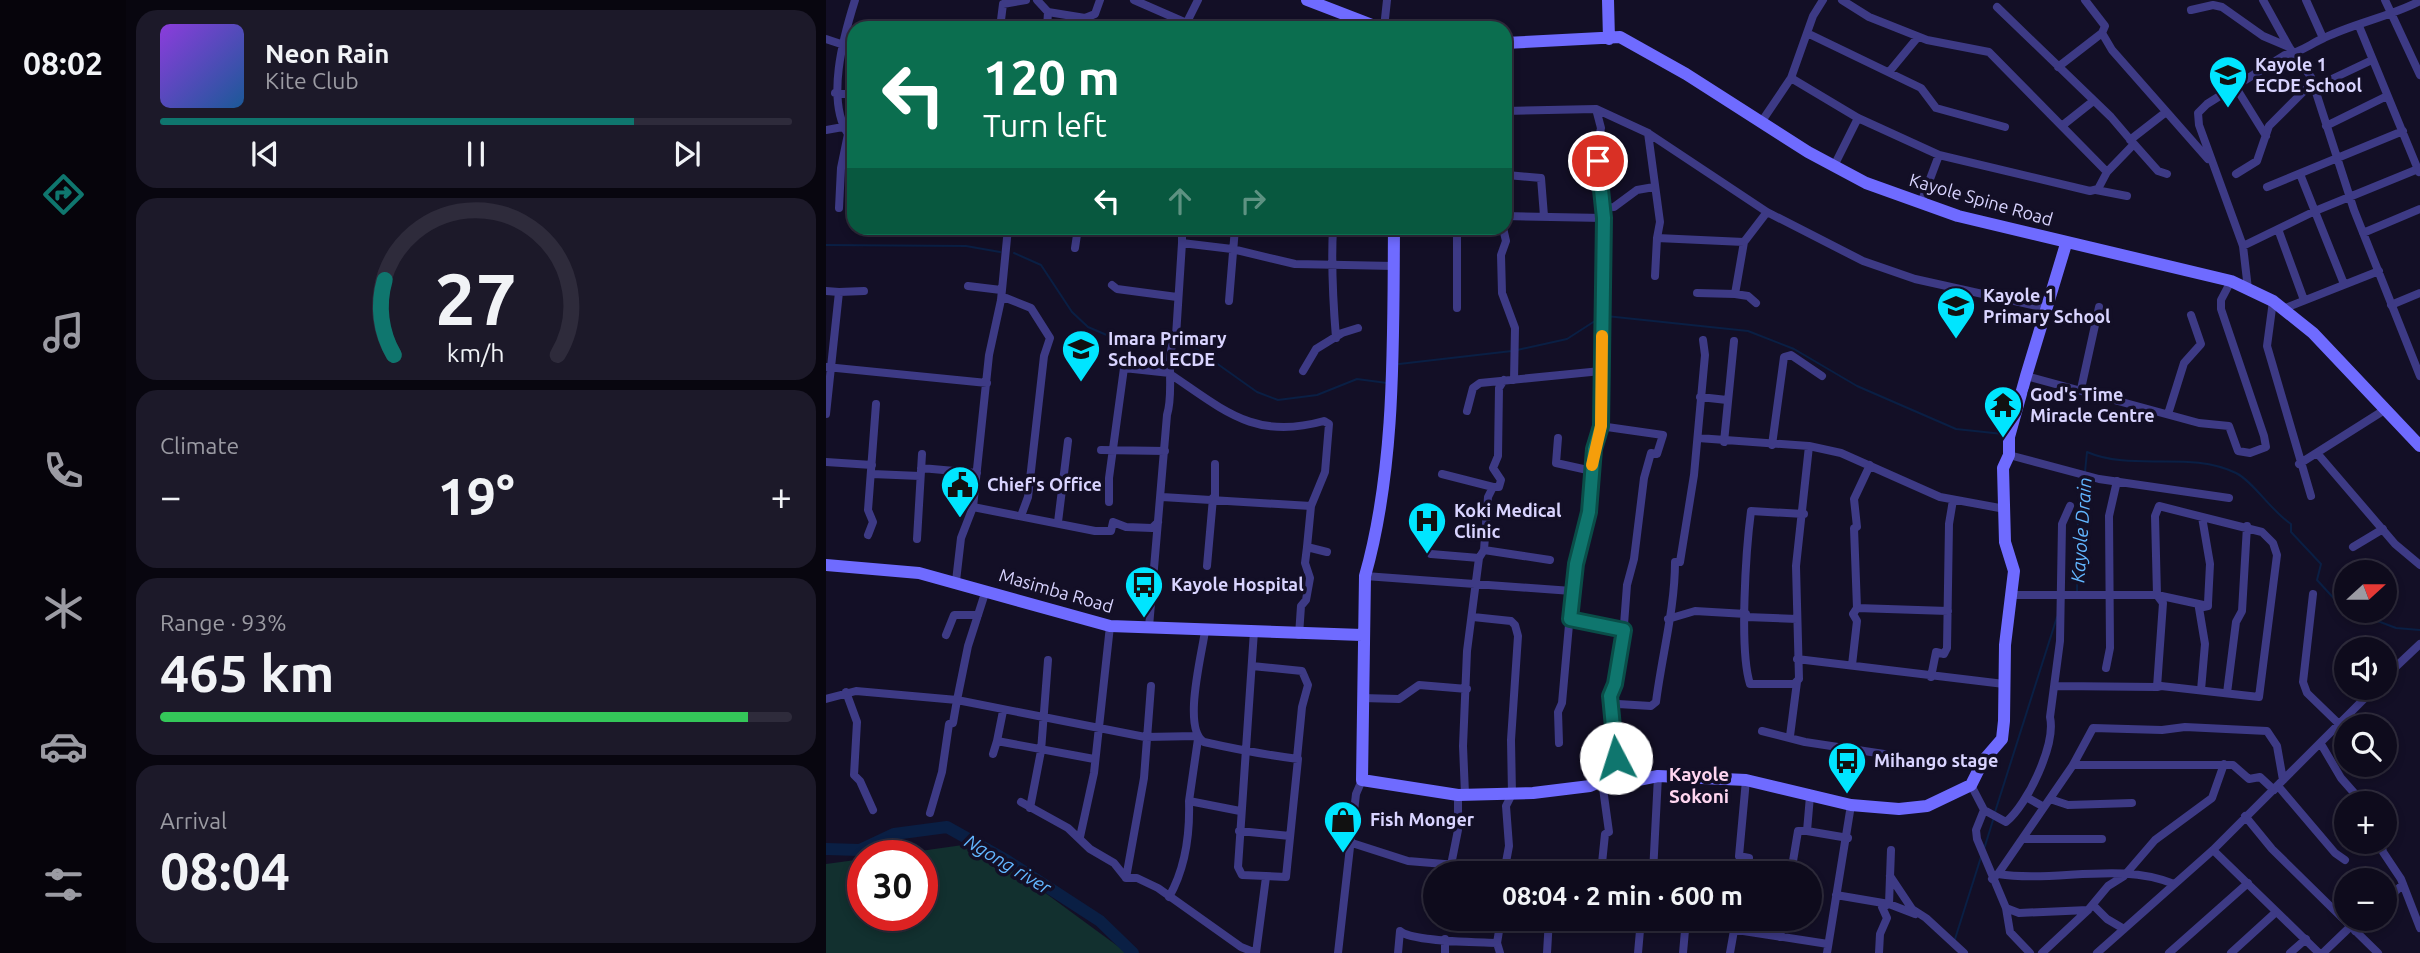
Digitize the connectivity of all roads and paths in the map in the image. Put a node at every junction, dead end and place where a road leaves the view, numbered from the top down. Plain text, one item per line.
1 (855, 0) edge
2 (1026, 0) edge
3 (1037, 0) edge
4 (1100, 0) edge
5 (1133, 0) edge
6 (1198, 0) edge
7 (1307, 0) edge
8 (1387, 0) edge
9 (1608, 0) edge
10 (1823, 0) edge
11 (1842, 0) edge
12 (2085, 0) edge
13 (2263, 0) edge
14 (2306, 0) edge
15 (2385, 0) edge
16 (2420, 1) edge
17 (1997, 7) dead end
18 (2191, 10) dead end
19 (1048, 12) junction
20 (2392, 14) junction
21 (848, 21) edge
22 (1001, 21) edge
23 (1047, 21) edge
24 (1184, 21) edge
25 (1187, 21) edge
26 (1363, 21) edge
27 (1383, 21) edge
28 (847, 25) edge
29 (2359, 26) junction
30 (1807, 33) junction
31 (2102, 33) junction
32 (1918, 37) junction
33 (1609, 38) junction
34 (2323, 38) junction
35 (826, 39) edge
36 (1512, 43) edge
37 (841, 44) junction
38 (2292, 51) junction
39 (2372, 60) junction
40 (2058, 67) junction
41 (1889, 72) junction
42 (2420, 75) edge
43 (1791, 78) junction
44 (2314, 85) junction
45 (2235, 86) junction
46 (835, 93) junction
47 (847, 94) edge
48 (2387, 96) junction
49 (2092, 102) junction
50 (1597, 109) junction
51 (1512, 111) edge
52 (1858, 118) junction
53 (2174, 119) junction
54 (1762, 121) junction
55 (2063, 125) junction
56 (2326, 126) junction
57 (847, 127) edge
58 (2005, 127) dead end
59 (841, 128) junction
60 (826, 131) edge
61 (2403, 131) junction
62 (847, 133) edge
63 (1648, 134) junction
64 (2266, 136) junction
65 (2132, 142) junction
66 (847, 145) edge
67 (1939, 155) junction
68 (2336, 159) junction
69 (2212, 163) junction
70 (1834, 166) junction
71 (2107, 172) junction
72 (2419, 172) edge
73 (2167, 174) dead end
74 (2236, 174) dead end
75 (2300, 174) junction
76 (1512, 175) edge
77 (1654, 187) junction
78 (2267, 187) dead end
79 (2096, 190) junction
80 (2127, 196) dead end
81 (2350, 198) junction
82 (1921, 203) junction
83 (839, 208) dead end
84 (1602, 208) junction
85 (2420, 209) edge
86 (2315, 211) junction
87 (1767, 212) junction
88 (1512, 216) edge
89 (1544, 216) junction
90 (1604, 218) junction
91 (2278, 229) junction
92 (2363, 233) junction
93 (1007, 235) edge
94 (1076, 235) edge
95 (1182, 235) edge
96 (1234, 235) edge
97 (1333, 235) edge
98 (1394, 235) edge
99 (1457, 235) edge
100 (1505, 235) edge
101 (1657, 238) junction
102 (1744, 242) junction
103 (1182, 243) junction
104 (2066, 244) junction
105 (2243, 246) junction
106 (1075, 248) dead end
107 (1232, 249) junction
108 (1334, 266) junction
109 (1394, 266) junction
110 (2379, 271) junction
111 (1655, 276) dead end
112 (2231, 281) junction
113 (2344, 284) junction
114 (1112, 285) dead end
115 (968, 286) dead end
116 (2248, 289) junction
117 (826, 291) edge
118 (864, 291) dead end
119 (839, 292) junction
120 (1697, 293) dead end
121 (2420, 293) edge
122 (1735, 294) junction
123 (1002, 295) junction
124 (1177, 297) junction
125 (2304, 300) junction
126 (1229, 301) dead end
127 (1756, 303) dead end
128 (2278, 305) junction
129 (2391, 305) junction
130 (2099, 307) dead end
131 (1457, 308) dead end
132 (2046, 309) junction
133 (2191, 316) dead end
134 (1358, 328) dead end
135 (1336, 338) junction
136 (1703, 340) dead end
137 (1734, 341) dead end
138 (2420, 347) edge
139 (2411, 351) junction
140 (828, 367) edge
141 (1303, 371) dead end
142 (1601, 371) junction
143 (1172, 375) junction
144 (1822, 376) dead end
145 (2026, 376) junction
146 (2420, 376) edge
147 (1504, 380) junction
148 (1514, 380) junction
149 (987, 383) junction
150 (2081, 390) junction
151 (1700, 397) junction
152 (1727, 400) junction
153 (876, 404) dead end
154 (2386, 409) junction
155 (1467, 411) dead end
156 (826, 414) edge
157 (2168, 414) junction
158 (1601, 426) junction
159 (1558, 438) dead end
160 (1698, 438) junction
161 (1068, 441) dead end
162 (1724, 442) junction
163 (1772, 445) junction
164 (1809, 446) junction
165 (2420, 446) edge
166 (1112, 449) junction
167 (1101, 450) dead end
168 (1165, 450) junction
169 (2317, 453) junction
170 (922, 454) dead end
171 (2009, 455) junction
172 (826, 462) edge
173 (1215, 464) dead end
174 (2299, 464) junction
175 (1870, 465) junction
176 (872, 469) junction
177 (1592, 471) junction
178 (920, 472) junction
179 (977, 473) junction
180 (1442, 474) dead end
181 (2117, 481) junction
182 (1493, 487) junction
183 (2311, 496) dead end
184 (1161, 497) junction
185 (1214, 498) junction
186 (2229, 498) dead end
187 (1953, 500) junction
188 (1109, 502) dead end
189 (1311, 506) junction
190 (2070, 506) dead end
191 (973, 507) junction
192 (2005, 509) junction
193 (1804, 514) junction
194 (1021, 516) junction
195 (2202, 517) junction
196 (1058, 522) junction
197 (1158, 522) junction
198 (2247, 526) junction
199 (2383, 529) junction
200 (868, 535) dead end
201 (917, 539) dead end
202 (1307, 547) junction
203 (2353, 547) dead end
204 (1327, 552) dead end
205 (1431, 554) dead end
206 (1481, 554) junction
207 (1550, 560) dead end
208 (826, 565) edge
209 (2420, 565) edge
210 (1207, 566) dead end
211 (1365, 576) junction
212 (956, 582) junction
213 (1477, 586) junction
214 (986, 590) junction
215 (1572, 591) junction
216 (2060, 594) junction
217 (2110, 594) junction
218 (2313, 594) dead end
219 (2013, 595) junction
220 (2157, 596) junction
221 (2208, 606) junction
222 (1857, 608) junction
223 (1948, 611) junction
224 (978, 615) junction
225 (1746, 616) junction
226 (1473, 617) junction
227 (1570, 619) junction
228 (1668, 619) junction
229 (1797, 619) junction
230 (1110, 626) junction
231 (1149, 627) junction
232 (1624, 630) junction
233 (1205, 631) junction
234 (1254, 631) junction
235 (946, 635) dead end
236 (1299, 635) junction
237 (1362, 635) junction
238 (2420, 644) edge
239 (1797, 659) junction
240 (1048, 660) dead end
241 (1852, 665) junction
242 (1252, 666) junction
243 (2397, 666) edge
244 (2106, 668) dead end
245 (1931, 677) junction
246 (1797, 682) junction
247 (2004, 684) junction
248 (1151, 686) dead end
249 (2056, 686) junction
250 (2157, 687) junction
251 (1466, 689) junction
252 (2202, 690) junction
253 (846, 692) junction
254 (2227, 693) junction
255 (1362, 698) junction
256 (826, 699) edge
257 (957, 700) junction
258 (2363, 700) edge
259 (1611, 707) junction
260 (1003, 711) junction
261 (2349, 714) edge
262 (1043, 718) junction
263 (2334, 719) edge
264 (1097, 726) junction
265 (2334, 730) edge
266 (1762, 731) dead end
267 (1790, 736) junction
268 (1145, 737) junction
269 (1198, 738) junction
270 (997, 741) junction
271 (1559, 743) dead end
272 (2321, 744) junction
273 (1244, 750) junction
274 (1041, 751) junction
275 (993, 754) dead end
276 (1884, 754) dead end
277 (1297, 758) junction
278 (1094, 759) junction
279 (2224, 764) junction
280 (2073, 765) junction
281 (1658, 776) junction
282 (1362, 780) junction
283 (1602, 780) junction
284 (1746, 780) junction
285 (1618, 783) junction
286 (1971, 785) junction
287 (2278, 785) junction
288 (2353, 791) edge
289 (1512, 794) junction
290 (1462, 795) junction
291 (1810, 796) junction
292 (2026, 796) junction
293 (1189, 801) junction
294 (1021, 802) dead end
295 (2047, 803) junction
296 (2132, 803) dead end
297 (1851, 805) junction
298 (1030, 808) junction
299 (873, 810) dead end
300 (1984, 810) junction
301 (1240, 811) junction
302 (930, 813) dead end
303 (2245, 816) junction
304 (1239, 831) junction
305 (1807, 831) junction
306 (1290, 836) junction
307 (1080, 837) junction
308 (1848, 838) junction
309 (2022, 839) junction
310 (2102, 839) dead end
311 (1352, 844) junction
312 (1891, 850) dead end
313 (2213, 850) junction
314 (2387, 854) edge
315 (2346, 860) dead end
316 (1452, 861) edge
317 (1506, 861) edge
318 (1602, 861) edge
319 (1654, 861) edge
320 (1749, 861) edge
321 (1793, 861) edge
322 (1423, 862) edge
323 (1890, 876) junction
324 (2124, 876) junction
325 (1266, 877) junction
326 (1995, 877) junction
327 (1126, 878) junction
328 (2248, 883) junction
329 (2174, 884) junction
330 (2403, 884) junction
331 (2397, 890) edge
332 (1836, 895) junction
333 (1169, 897) junction
334 (1889, 904) junction
335 (2006, 908) junction
336 (2091, 908) junction
337 (2334, 910) edge
338 (2276, 912) junction
339 (1926, 918) junction
340 (2419, 924) edge
341 (2124, 929) junction
342 (1499, 931) edge
343 (1548, 931) edge
344 (1640, 931) edge
345 (1686, 931) edge
346 (1733, 931) edge
347 (1760, 931) edge
348 (1781, 931) edge
349 (2350, 931) edge
350 (2355, 931) edge
351 (1780, 937) junction
352 (1445, 939) junction
353 (2306, 939) junction
354 (1497, 943) junction
355 (1827, 949) edge
356 (1240, 950) edge
357 (1256, 953) edge
358 (1338, 953) edge
359 (1398, 953) edge
360 (1445, 953) edge
361 (1500, 953) edge
362 (1547, 953) edge
363 (1638, 953) edge
364 (1683, 953) edge
365 (1730, 953) edge
366 (1879, 953) edge
367 (1964, 953) edge
368 (2030, 953) edge
369 (2042, 953) edge
370 (2096, 953) edge
371 (2169, 953) edge
372 (2231, 953) edge
373 (2290, 953) edge
374 (2321, 953) edge
375 (2378, 953) edge

1 - 21 street
2 - 22 street
3 - 19 street
4 - 19 street
5 - 24 street
6 - 25 street
7 - 26 street
8 - 27 street
9 - 33 street
10 - 30 street
11 - 32 street
12 - 31 street
13 - 38 street
14 - 34 street
15 - 20 street
16 - 20 street
17 - 40 street
18 - 38 street
19 - 23 street
20 - 29 street
20 - 42 street
28 - 37 street
29 - 34 street
29 - 39 street
30 - 41 street
30 - 43 street
31 - 40 street
31 - 53 street
32 - 41 street
32 - 55 street
33 - 36 street, Kayole Spine Road
33 - 54 street, Kayole Spine Road
34 - 38 street
35 - 37 street
37 - 46 street
38 - 44 street
38 - 45 street
39 - 44 street
39 - 48 street
40 - 49 street
41 - 58 street
43 - 52 street
43 - 54 street
44 - 56 street
44 - 64 street
45 - 64 street
45 - 69 street
46 - 47 street
46 - 59 street
48 - 56 street
48 - 61 street
49 - 55 street
49 - 65 street
50 - 51 street
50 - 63 street
50 - 84 street
52 - 67 street
52 - 70 street
53 - 65 street
53 - 69 street
54 - 70 street, Kayole Spine Road
55 - 71 street
56 - 68 street
57 - 59 street
59 - 60 street
59 - 62 street
61 - 68 street
61 - 72 street
63 - 77 street
63 - 87 street
64 - 74 street
65 - 71 street
65 - 73 street
66 - 83 street
67 - 79 street
67 - 82 street
68 - 75 street
68 - 81 street
69 - 105 street
70 - 82 street, Kayole Spine Road
71 - 79 street
72 - 81 street
75 - 78 street
75 - 86 street
76 - 89 street
77 - 84 street
77 - 101 street
79 - 80 street
81 - 86 street
81 - 92 street
82 - 104 street, Kayole Spine Road
84 - 90 street
85 - 92 street
86 - 91 street
86 - 113 street
87 - 102 street
87 - 132 street
88 - 89 street
89 - 90 street
90 - 142 street
91 - 105 street
91 - 125 street
92 - 110 street
93 - 123 street
94 - 106 street
95 - 103 street
96 - 107 street
97 - 108 street
98 - 109 street
99 - 131 street
100 - 148 street
101 - 102 street
101 - 111 street
102 - 122 street
103 - 107 street
103 - 124 street
104 - 112 street, Kayole Spine Road
104 - 132 street
105 - 116 street
107 - 108 street
107 - 126 street
108 - 109 street
108 - 135 street
109 - 211 street
110 - 113 street
110 - 129 street
112 - 116 street, Kayole Spine Road
112 - 157 street
113 - 125 street
114 - 124 street
115 - 123 street
116 - 128 street, Kayole Spine Road
117 - 119 street
118 - 119 street
119 - 140 street
120 - 122 street
121 - 129 street
122 - 127 street
123 - 149 street
123 - 194 street
124 - 143 street
125 - 128 street
128 - 154 street, Kayole Spine Road
128 - 174 street
129 - 139 street
130 - 150 street
132 - 145 street
133 - 157 street
134 - 135 street
135 - 141 street
136 - 151 street
137 - 152 street
138 - 139 street
139 - 146 street
140 - 149 street
140 - 156 street
142 - 148 street
142 - 158 street
143 - 166 street
143 - 168 street
143 - 189 street
144 - 163 street
145 - 150 street
145 - 171 street
147 - 148 street
147 - 155 street
147 - 182 street
149 - 179 street
150 - 157 street
151 - 152 street
151 - 160 street
152 - 162 street
153 - 176 street
154 - 165 street, Kayole Spine Road
154 - 169 street
158 - 177 street
158 - 232 street
159 - 177 street
160 - 162 street
160 - 228 street
161 - 196 street
162 - 163 street
163 - 164 street
164 - 175 street
164 - 193 street
166 - 167 street
166 - 168 street
166 - 188 street
168 - 184 street
169 - 174 street
169 - 199 street
170 - 178 street
171 - 181 street
171 - 192 street
172 - 176 street
173 - 185 street
174 - 183 street
175 - 187 street
175 - 222 street
176 - 178 street
176 - 200 street
177 - 215 street
178 - 179 street
178 - 201 street
179 - 191 street
180 - 182 street
181 - 186 street
181 - 217 street
182 - 206 street
184 - 185 street
184 - 197 street
185 - 189 street
185 - 210 street
187 - 192 street
187 - 223 street
189 - 202 street
190 - 216 street
191 - 194 street
191 - 212 street
192 - 219 street
193 - 225 street
193 - 229 street
194 - 196 street
195 - 198 street
195 - 220 street
195 - 221 street
196 - 197 street
197 - 231 street
198 - 254 street
198 - 254 street
199 - 203 street
199 - 209 street
202 - 204 street
202 - 236 street
205 - 206 street
206 - 207 street
206 - 213 street
208 - 212 street, Masimba Road
211 - 213 street
211 - 237 street
212 - 214 street, Masimba Road
213 - 215 street
213 - 226 street
214 - 224 street
214 - 230 street, Masimba Road
215 - 227 street
216 - 217 street
216 - 219 street
216 - 249 street
217 - 220 street
217 - 244 street
218 - 263 street
219 - 247 street
220 - 221 street
220 - 250 street
221 - 252 street
222 - 223 street
222 - 241 street
223 - 245 street
224 - 235 street
224 - 257 street
225 - 228 street
225 - 229 street
225 - 246 street
226 - 251 street
226 - 289 street
227 - 232 street
227 - 271 street
228 - 259 street
229 - 239 street
230 - 231 street, Masimba Road
230 - 264 street
231 - 233 street, Masimba Road
232 - 259 street
233 - 234 street, Masimba Road
233 - 269 street
234 - 236 street, Masimba Road
234 - 242 street
236 - 237 street, Masimba Road
237 - 255 street
238 - 243 street
239 - 241 street
239 - 246 street
240 - 262 street
241 - 245 street
242 - 273 street
242 - 277 street
245 - 247 street
246 - 267 street
247 - 286 street
248 - 268 street
249 - 250 street
249 - 292 street
250 - 252 street
251 - 255 street
251 - 290 street
252 - 254 street
253 - 256 street
253 - 257 street
253 - 299 street
255 - 282 street
257 - 260 street
257 - 302 street
258 - 261 street
259 - 285 street
260 - 262 street
260 - 270 street
262 - 264 street
262 - 274 street
264 - 268 street
264 - 278 street
265 - 272 street
266 - 267 street
267 - 276 street
268 - 269 street
268 - 327 street
269 - 273 street
269 - 293 street
270 - 274 street
270 - 275 street
272 - 287 street
272 - 288 street
273 - 277 street
273 - 301 street
274 - 278 street
274 - 298 street
277 - 306 street
278 - 307 street
279 - 280 street
279 - 287 street
279 - 324 street
280 - 287 street
280 - 295 street
281 - 284 street
281 - 285 street
281 - 319 street
282 - 290 street
282 - 311 street
283 - 285 street
283 - 289 street
283 - 318 street
284 - 291 street
284 - 320 street
286 - 297 street
286 - 300 street
287 - 303 street
287 - 315 street
289 - 290 street
289 - 317 street
290 - 316 street
291 - 297 street
291 - 305 street
292 - 295 street
292 - 300 street
293 - 301 street
293 - 333 street
294 - 298 street
295 - 296 street
295 - 309 street
297 - 308 street
298 - 307 street
300 - 326 street
301 - 304 street
303 - 313 street
303 - 337 street
304 - 306 street
304 - 325 street
305 - 308 street
305 - 321 street
306 - 325 street
307 - 327 street
308 - 332 street
309 - 310 street
309 - 326 street
311 - 322 street
311 - 358 street
312 - 323 street
313 - 328 street
313 - 329 street
314 - 330 street
323 - 334 street
323 - 339 street
324 - 326 street
324 - 329 street
324 - 336 street
325 - 357 street
326 - 335 street
327 - 333 street
328 - 338 street
328 - 371 street
329 - 341 street
330 - 331 street
330 - 340 street
332 - 334 street
332 - 355 street
333 - 356 street
334 - 339 street
334 - 366 street
335 - 336 street
335 - 368 street
336 - 341 street
336 - 369 street
338 - 353 street
338 - 372 street
339 - 367 street
341 - 370 street
342 - 354 street
343 - 362 street
344 - 363 street
345 - 364 street
346 - 365 street
347 - 351 street
348 - 351 street
349 - 374 street
350 - 375 street
351 - 355 street
352 - 354 street
352 - 359 street
352 - 360 street
353 - 373 street
353 - 374 street
354 - 361 street
356 - 357 street

